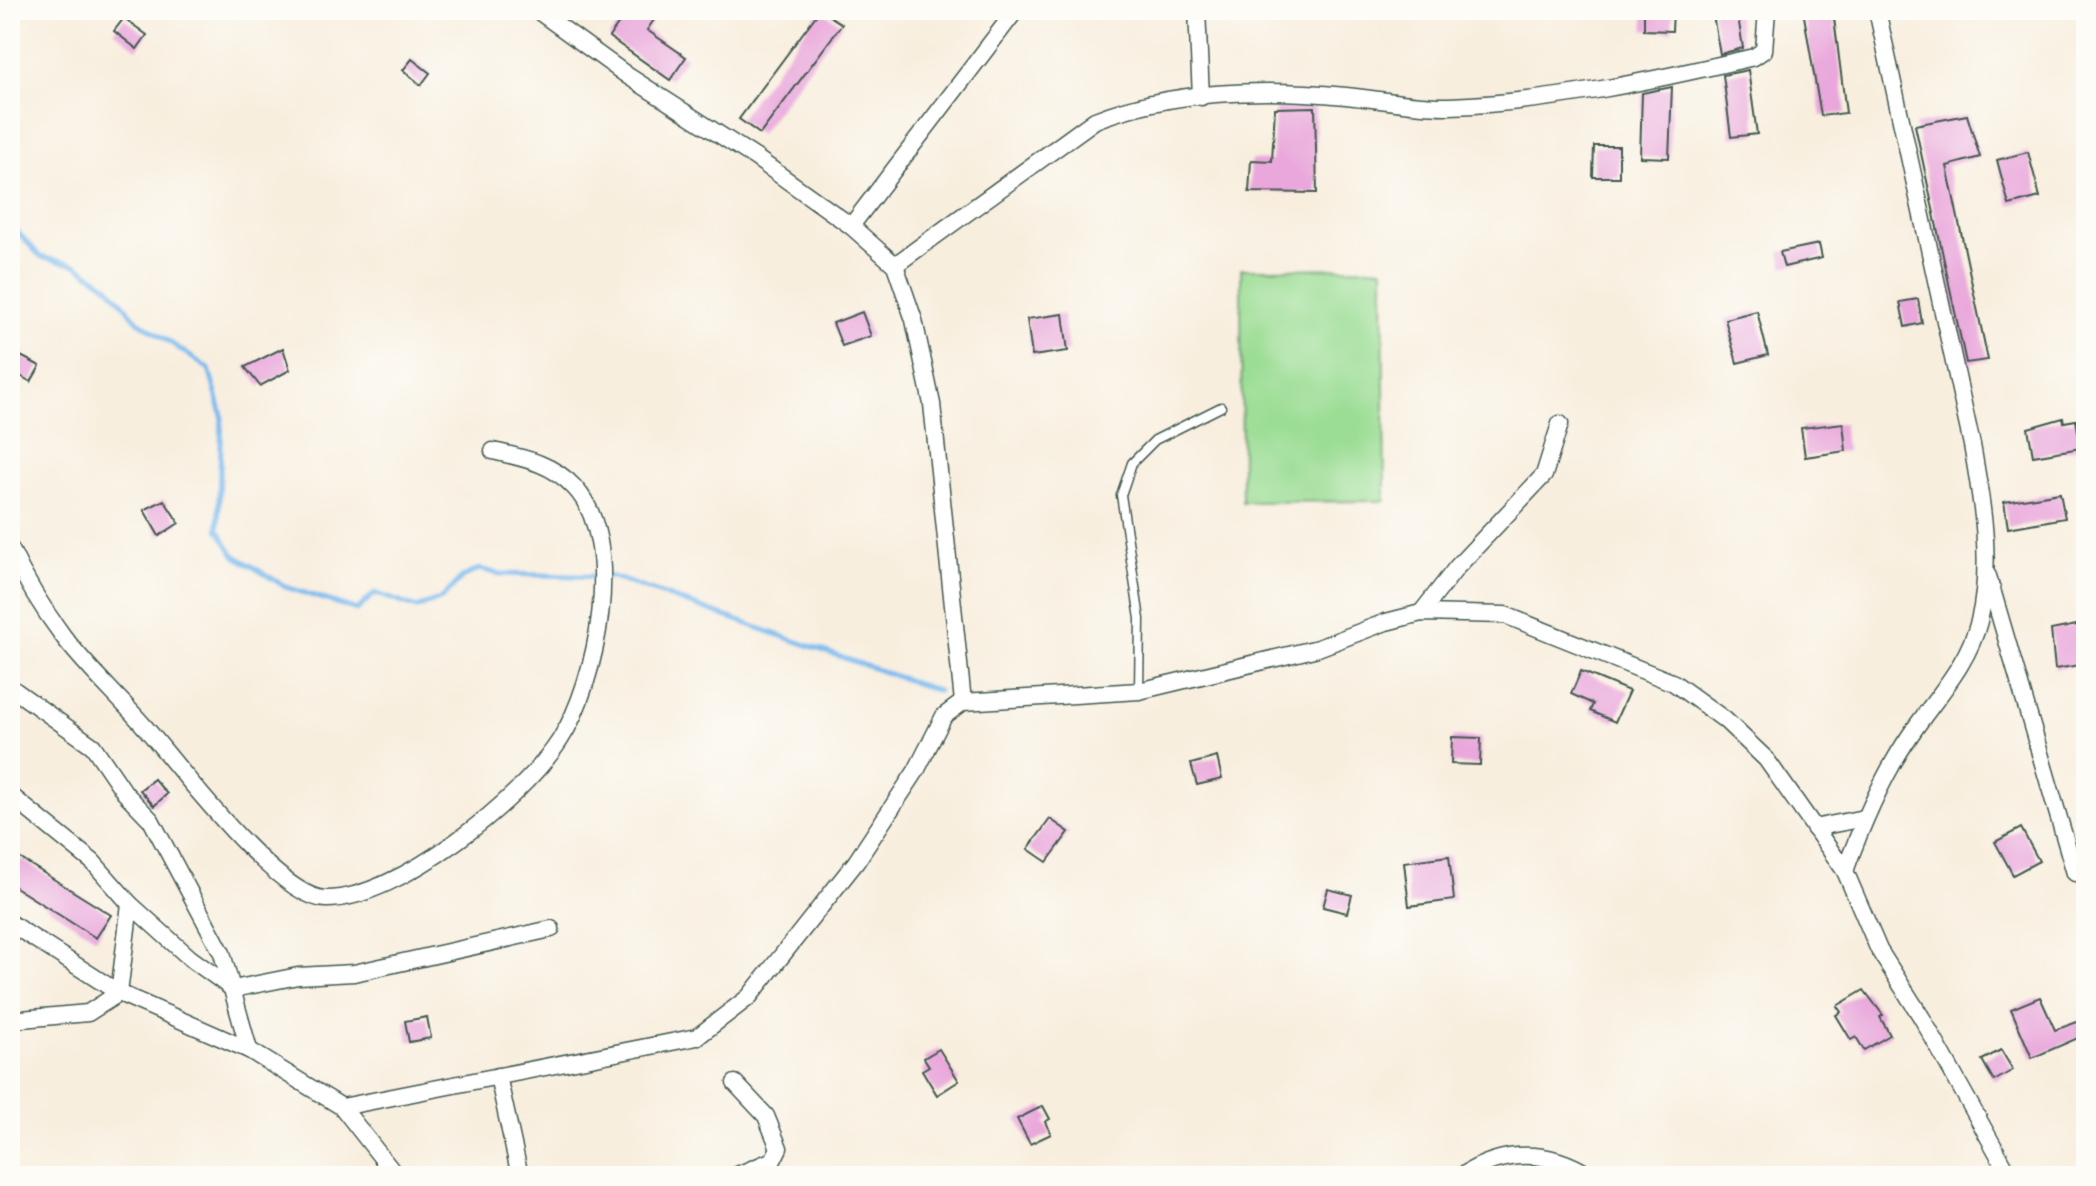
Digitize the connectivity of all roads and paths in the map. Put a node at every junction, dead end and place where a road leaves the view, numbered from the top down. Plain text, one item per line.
1 (537, 10) edge
2 (1016, 10) edge
3 (1197, 10) edge
4 (1767, 10) edge
5 (1877, 10) edge
6 (1201, 97) junction
7 (851, 226) junction
8 (895, 265) junction
9 (1221, 407) dead end
10 (1560, 424) dead end
11 (493, 451) dead end
12 (10, 548) edge
13 (1984, 563) junction
14 (10, 572) edge
15 (28, 586) junction
16 (1421, 613) junction
17 (10, 687) edge
18 (1139, 691) junction
19 (963, 702) junction
20 (10, 795) edge
21 (1864, 818) junction
22 (1814, 828) junction
23 (1845, 871) junction
24 (2075, 873) dead end
25 (130, 904) junction
26 (10, 923) edge
27 (551, 929) dead end
28 (233, 989) junction
29 (119, 993) junction
30 (10, 1020) edge
31 (249, 1050) junction
32 (498, 1076) junction
33 (735, 1083) dead end
34 (342, 1107) junction
35 (396, 1176) edge
36 (520, 1176) edge
37 (735, 1176) edge
38 (1462, 1176) edge
39 (1590, 1176) edge
40 (2010, 1176) edge

1 - 7 street
2 - 7 street
3 - 6 street
4 - 6 street
5 - 13 street
6 - 8 street
7 - 8 street
8 - 19 street
9 - 18 lane
10 - 16 street
11 - 15 street
12 - 15 street
13 - 21 street
13 - 24 street
14 - 15 street
16 - 18 street
16 - 22 street
17 - 28 street
18 - 19 street
19 - 32 street
20 - 25 street
21 - 22 street
21 - 23 street
22 - 23 street
23 - 40 street
25 - 28 street
25 - 29 street
26 - 29 street
27 - 28 street
28 - 31 street
29 - 30 street
29 - 31 street
31 - 34 street
32 - 34 street
32 - 36 street
33 - 37 street
34 - 35 street
38 - 39 street

